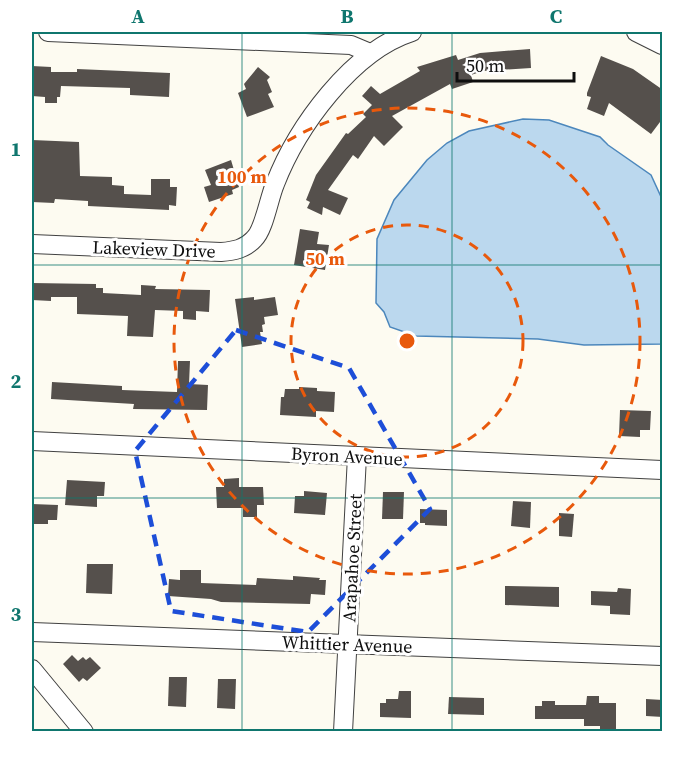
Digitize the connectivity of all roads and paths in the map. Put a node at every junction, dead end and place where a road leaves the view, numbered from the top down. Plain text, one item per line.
1 (48, 32) edge
2 (412, 32) edge
3 (636, 32) edge
4 (388, 36) edge
5 (663, 45) edge
6 (370, 52) junction
7 (32, 244) edge
8 (32, 441) edge
9 (357, 456) junction
10 (663, 470) edge
11 (32, 632) edge
12 (348, 644) junction
13 (663, 656) edge
14 (32, 669) edge
15 (84, 732) edge
16 (342, 732) edge

1 - 6 street
2 - 4 street, Lakeview Drive
3 - 5 street
4 - 6 street, Lakeview Drive
6 - 7 street, Lakeview Drive
8 - 9 street, Byron Avenue
9 - 10 street, Byron Avenue
9 - 12 street, Arapahoe Street
11 - 12 street, Whittier Avenue
12 - 13 street, Whittier Avenue
12 - 16 street, Arapahoe Street
14 - 15 street

